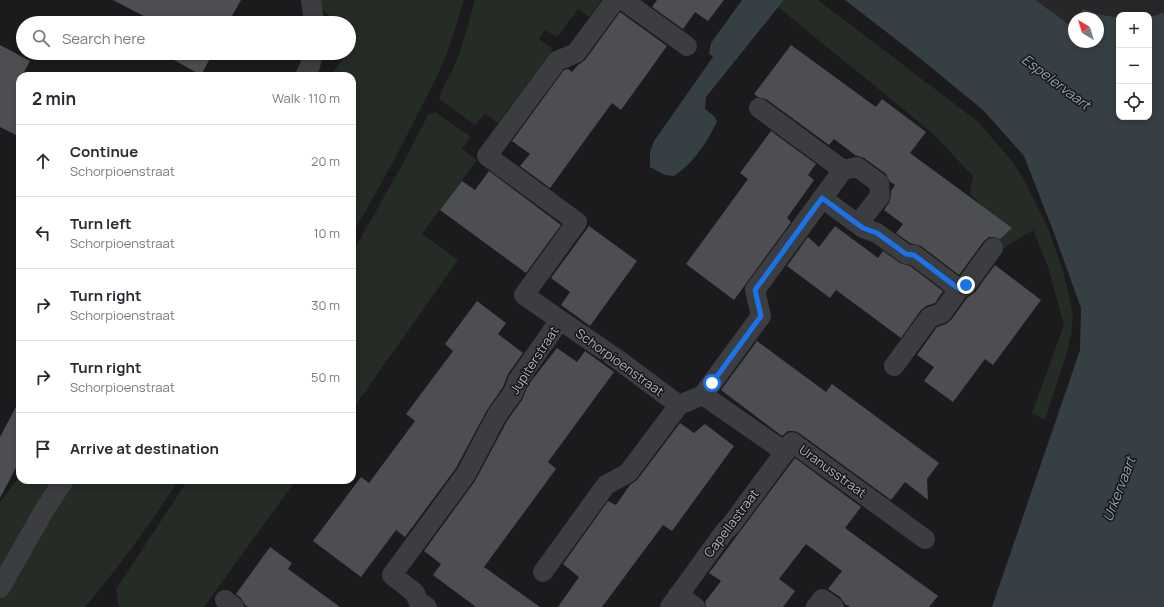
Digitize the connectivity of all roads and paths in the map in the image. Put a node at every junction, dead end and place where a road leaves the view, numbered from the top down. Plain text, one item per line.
1 (312, 0) edge
2 (615, 0) edge
3 (623, 0) edge
4 (313, 16) edge
5 (687, 46) dead end
6 (311, 60) edge
7 (307, 72) edge
8 (759, 108) dead end
9 (843, 170) junction
10 (822, 198) junction
11 (858, 224) junction
12 (993, 248) dead end
13 (959, 289) junction
14 (560, 320) junction
15 (894, 366) dead end
16 (703, 395) junction
17 (679, 405) junction
18 (785, 452) junction
19 (61, 484) edge
20 (925, 539) dead end
21 (543, 572) dead end
22 (0, 588) edge
23 (674, 601) edge
24 (427, 607) edge
25 (695, 607) edge
26 (816, 607) edge
27 (834, 607) edge

1 - 4 street
2 - 14 street, Jupiterstraat
3 - 5 street
6 - 7 street
8 - 9 street
9 - 10 street
9 - 11 street
10 - 11 street
10 - 16 street
11 - 13 street
12 - 13 street
13 - 15 street
14 - 17 street, Schorpioenstraat
14 - 24 street, Jupiterstraat
16 - 17 street
16 - 18 street, Uranusstraat
17 - 21 street
18 - 20 street, Uranusstraat
18 - 23 street, Capellastraat
19 - 22 street
23 - 25 street, Capellastraat
26 - 27 street

